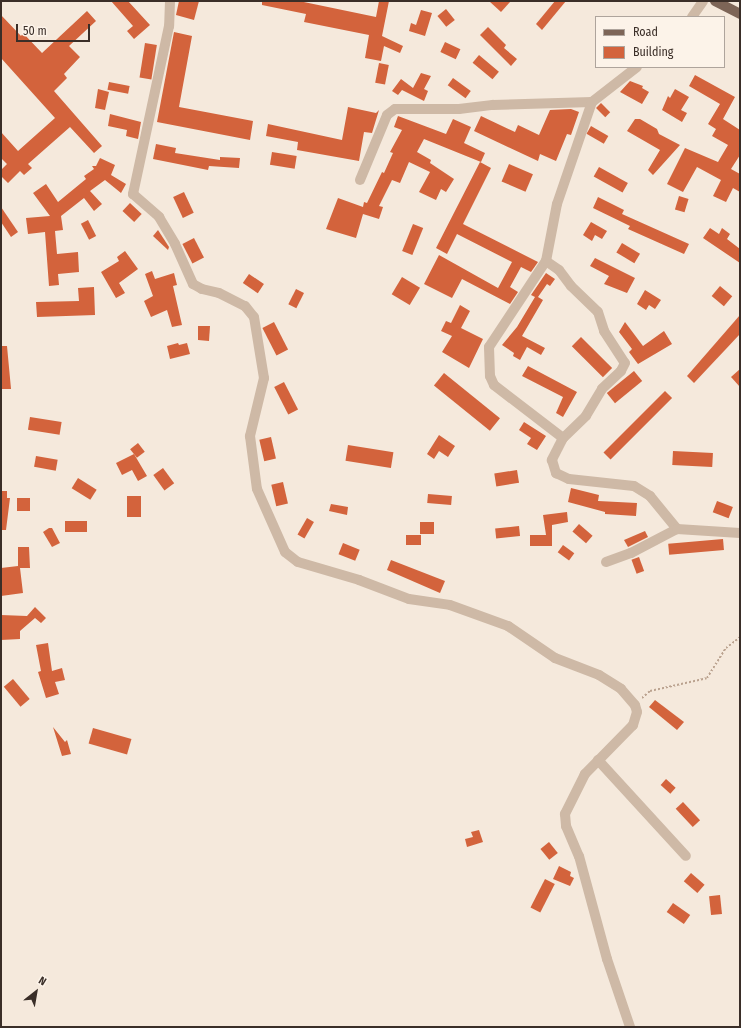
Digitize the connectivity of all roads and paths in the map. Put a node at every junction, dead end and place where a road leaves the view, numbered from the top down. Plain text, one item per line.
1 (170, 1) edge
2 (702, 1) edge
3 (715, 1) edge
4 (740, 14) edge
5 (693, 16) edge
6 (636, 68) edge
7 (592, 102) junction
8 (360, 180) dead end
9 (546, 261) junction
10 (563, 438) junction
11 (677, 529) junction
12 (740, 533) edge
13 (606, 562) dead end
14 (740, 638) edge
15 (635, 705) junction
16 (598, 760) junction
17 (686, 856) dead end
18 (630, 1027) edge

1 - 15 street
2 - 5 street
3 - 4 main road
6 - 7 street
7 - 8 street
7 - 9 street
9 - 10 street
9 - 10 street
10 - 11 street
11 - 12 street
11 - 13 street
14 - 15 path
15 - 16 street
16 - 17 street
16 - 18 street

